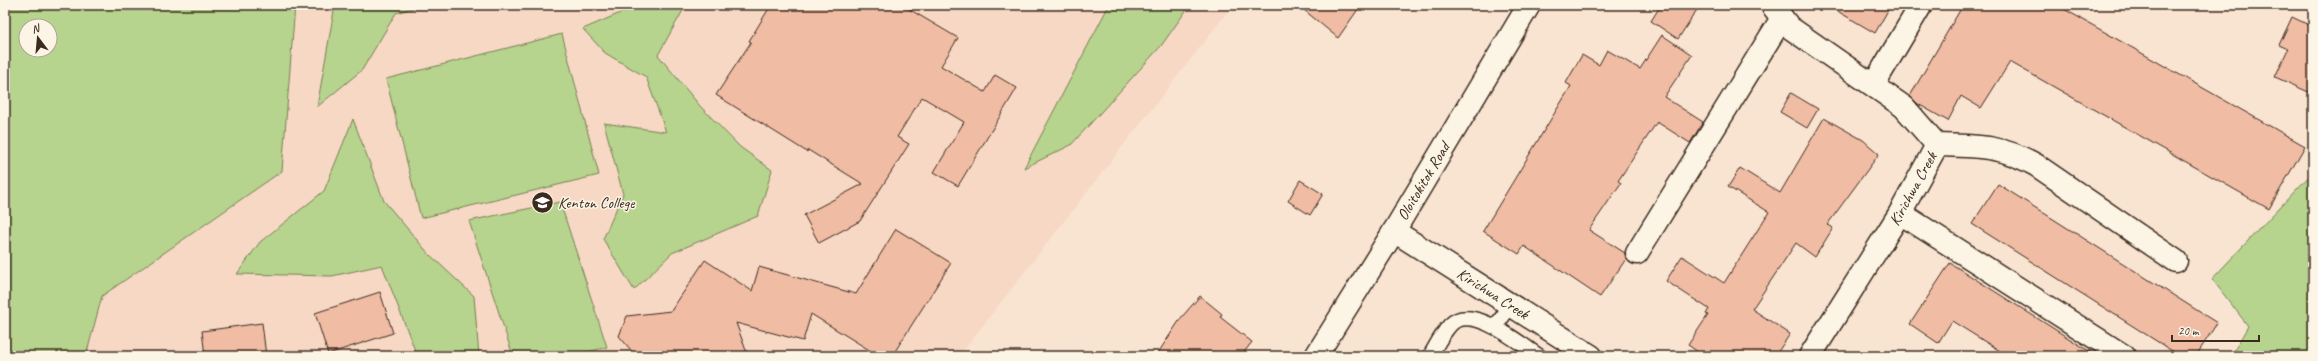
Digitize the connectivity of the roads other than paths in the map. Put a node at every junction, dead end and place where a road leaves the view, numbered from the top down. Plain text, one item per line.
1 (1529, 5) edge
2 (1921, 5) edge
3 (1777, 12) edge
4 (1874, 84) junction
5 (1937, 145) junction
6 (1900, 213) junction
7 (1394, 231) junction
8 (1637, 253) dead end
9 (2176, 261) dead end
10 (1511, 305) junction
11 (1495, 327) junction
12 (1316, 356) edge
13 (1430, 356) edge
14 (1539, 356) edge
15 (1591, 356) edge
16 (1810, 356) edge
17 (2124, 356) edge

1 - 7 street, Oloitokitok Road
2 - 4 street
3 - 4 street, Kirichwa Creek
3 - 8 street
4 - 5 street, Kirichwa Creek
5 - 6 street, Kirichwa Creek
5 - 9 street
6 - 16 street, Kirichwa Creek
6 - 17 street
7 - 10 street, Kirichwa Creek
7 - 12 street, Oloitokitok Road
10 - 11 lane
10 - 15 street, Kirichwa Creek
11 - 13 lane
11 - 14 lane

